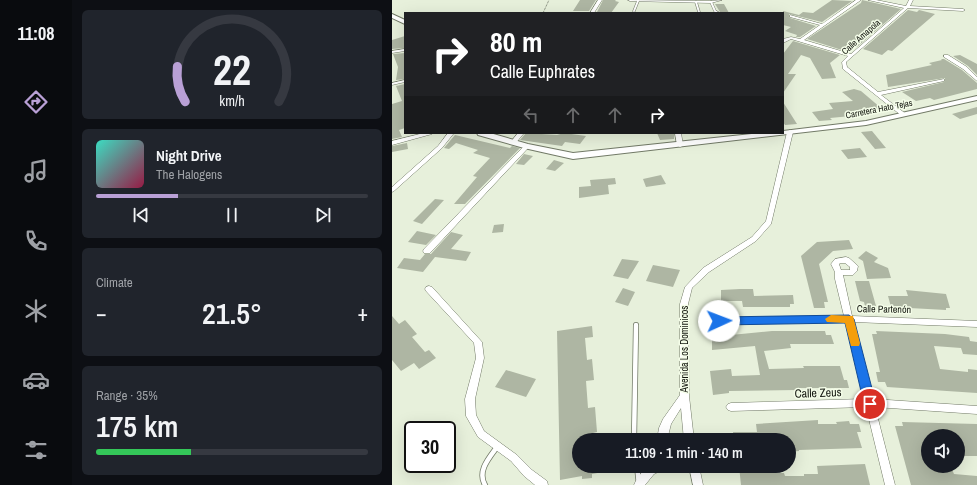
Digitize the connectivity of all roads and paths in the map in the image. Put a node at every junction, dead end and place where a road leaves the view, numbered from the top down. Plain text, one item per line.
1 (549, 0) edge
2 (600, 0) edge
3 (630, 0) edge
4 (720, 0) edge
5 (787, 0) edge
6 (859, 0) edge
7 (870, 0) edge
8 (911, 0) edge
9 (638, 1) junction
10 (793, 1) edge
11 (696, 2) junction
12 (712, 2) junction
13 (907, 7) junction
14 (963, 10) dead end
15 (634, 11) dead end
16 (543, 12) edge
17 (593, 12) edge
18 (699, 12) dead end
19 (716, 12) edge
20 (392, 16) edge
21 (791, 16) dead end
22 (404, 22) edge
23 (823, 25) junction
24 (784, 41) edge
25 (800, 41) junction
26 (404, 50) edge
27 (392, 52) edge
28 (850, 55) junction
29 (946, 56) dead end
30 (942, 80) dead end
31 (977, 80) edge
32 (404, 81) edge
33 (392, 84) edge
34 (877, 94) junction
35 (977, 98) edge
36 (904, 115) junction
37 (785, 133) edge
38 (426, 134) edge
39 (450, 134) edge
40 (485, 134) edge
41 (520, 134) edge
42 (678, 134) edge
43 (776, 134) edge
44 (513, 142) junction
45 (392, 143) edge
46 (680, 145) junction
47 (527, 146) junction
48 (392, 190) edge
49 (428, 251) dead end
50 (839, 272) dead end
51 (429, 289) dead end
52 (849, 319) junction
53 (719, 321) dead end
54 (977, 324) edge
55 (636, 325) dead end
56 (684, 396) junction
57 (870, 404) junction
58 (731, 408) dead end
59 (977, 410) edge
60 (634, 433) edge
61 (663, 433) edge
62 (688, 433) edge
63 (497, 447) junction
64 (638, 473) edge
65 (648, 473) edge
66 (695, 473) edge
67 (485, 485) edge
68 (543, 485) edge
69 (639, 485) edge
70 (698, 485) edge
71 (890, 485) edge

1 - 16 path
2 - 17 street
3 - 9 street
4 - 12 street
5 - 10 street
6 - 23 street
7 - 13 street
8 - 13 street, Calle Amapola
9 - 11 street
9 - 15 lane
11 - 12 street
11 - 18 lane
12 - 19 lane
13 - 14 street
13 - 28 street, Calle Amapola
20 - 22 street
21 - 23 street
23 - 25 street
24 - 25 street
25 - 28 street
26 - 27 street
28 - 34 street, Calle Amapola
29 - 31 street
30 - 34 street
32 - 33 street
34 - 36 street, Calle Amapola
35 - 36 street, Carretera Hato Tejas
36 - 37 street, Carretera Hato Tejas
37 - 56 street, Avenida Los Dominicos
38 - 45 street
39 - 48 street
40 - 44 street, Carretera Hato Tejas
41 - 44 street
42 - 46 street
43 - 46 street, Carretera Hato Tejas
44 - 47 street, Carretera Hato Tejas
46 - 47 street, Carretera Hato Tejas
47 - 49 street
50 - 52 street
51 - 63 street
52 - 53 street, Calle Partenón
52 - 54 street, Calle Partenón
52 - 57 street
55 - 60 lane
56 - 61 street
56 - 62 street, Avenida Los Dominicos
57 - 58 street, Calle Zeus
57 - 59 street, Calle Zeus
57 - 71 street
63 - 67 lane
63 - 68 street
64 - 69 lane
65 - 69 street
66 - 70 street

